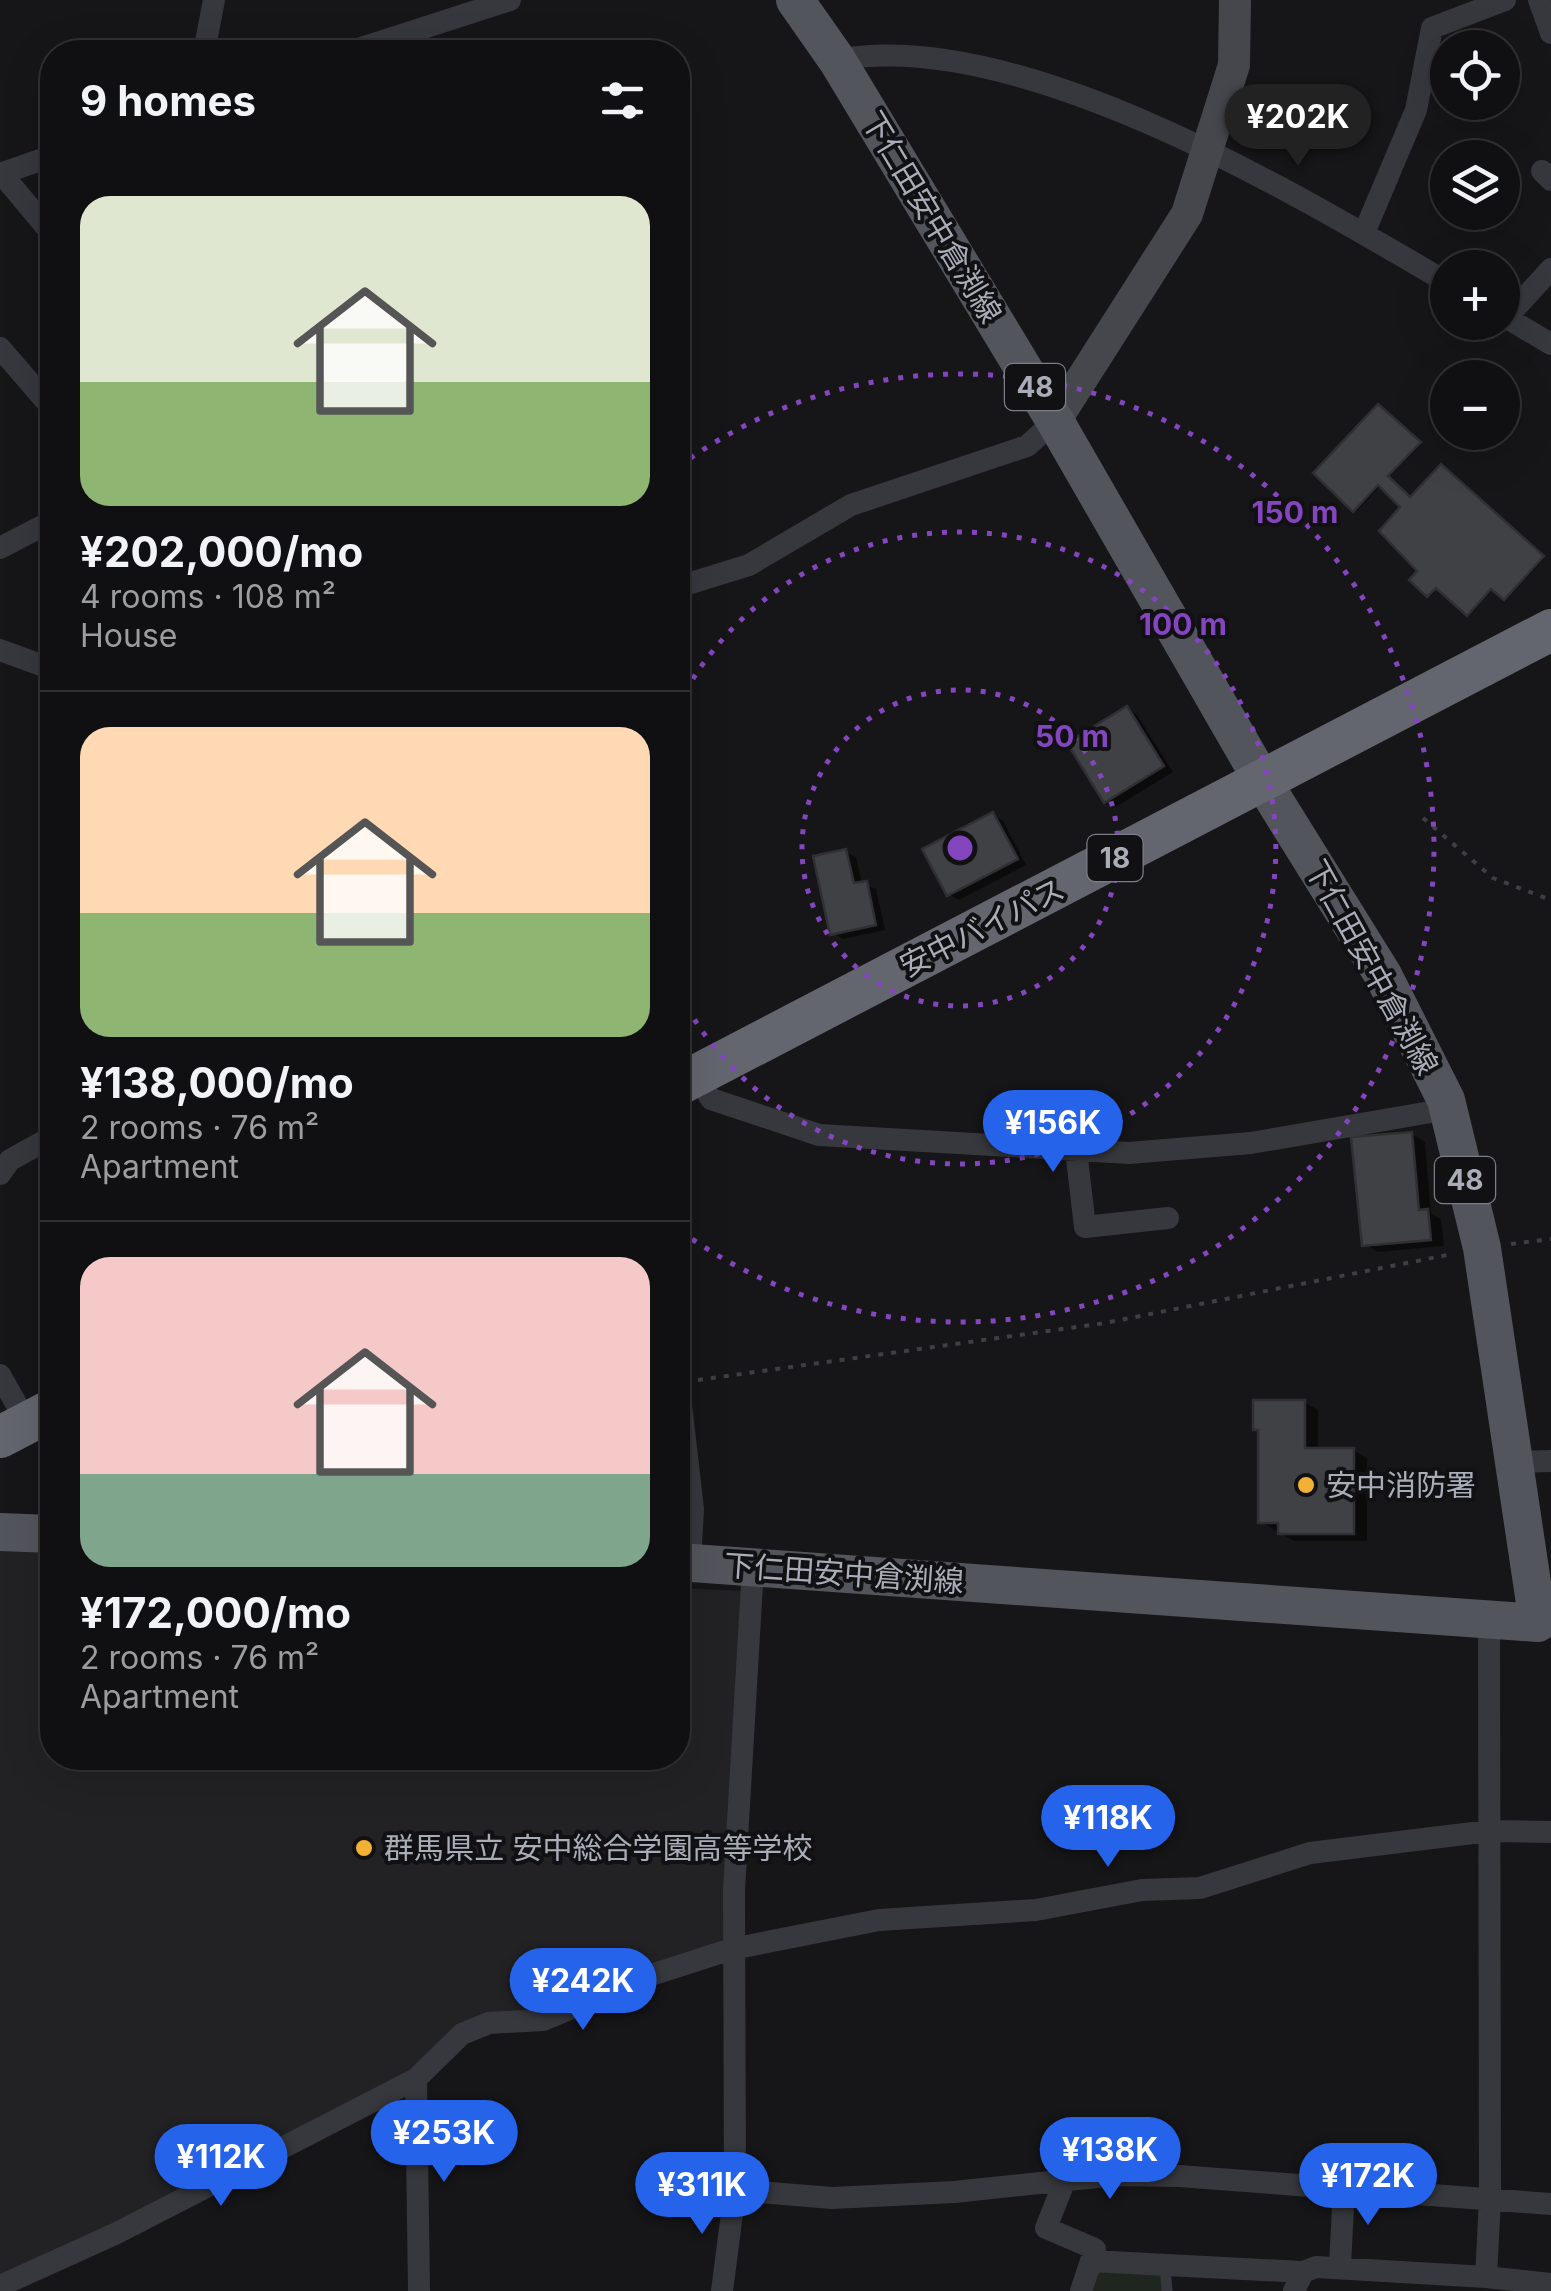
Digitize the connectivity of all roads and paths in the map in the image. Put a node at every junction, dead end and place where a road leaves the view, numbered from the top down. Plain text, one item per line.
1 (214, 0) edge
2 (510, 0) edge
3 (795, 0) edge
4 (1236, 0) edge
5 (1505, 0) edge
6 (1539, 0) edge
7 (1551, 33) edge
8 (206, 40) edge
9 (388, 40) edge
10 (838, 60) junction
11 (1208, 150) junction
12 (40, 160) edge
13 (1, 174) edge
14 (40, 220) edge
15 (1364, 233) junction
16 (1551, 269) edge
17 (1430, 272) edge
18 (1520, 300) edge
19 (1520, 326) edge
20 (1551, 344) edge
21 (0, 348) edge
22 (40, 394) edge
23 (1055, 421) junction
24 (40, 527) edge
25 (0, 548) edge
26 (690, 583) edge
27 (1551, 630) edge
28 (0, 650) edge
29 (40, 665) edge
30 (1264, 782) junction
31 (1423, 818) dead end
32 (1551, 900) edge
33 (690, 1078) edge
34 (690, 1082) edge
35 (1448, 1109) junction
36 (40, 1143) edge
37 (1076, 1150) junction
38 (0, 1174) edge
39 (1168, 1218) dead end
40 (1551, 1239) edge
41 (1482, 1248) junction
42 (0, 1376) edge
43 (690, 1379) edge
44 (27, 1424) edge
45 (1551, 1461) edge
46 (1511, 1462) junction
47 (690, 1491) edge
48 (690, 1522) edge
49 (0, 1532) edge
50 (40, 1534) edge
51 (690, 1562) edge
52 (753, 1567) junction
53 (1489, 1619) junction
54 (1545, 1623) edge
55 (1488, 1831) junction
56 (1551, 1832) edge
57 (732, 1948) junction
58 (416, 2079) junction
59 (1065, 2180) junction
60 (1344, 2188) junction
61 (734, 2190) junction
62 (1490, 2199) junction
63 (1551, 2204) edge
64 (1090, 2262) junction
65 (1165, 2264) junction
66 (1340, 2266) junction
67 (1486, 2278) junction
68 (1299, 2281) edge
69 (1551, 2284) edge
70 (0, 2286) edge
71 (419, 2291) edge
72 (722, 2291) edge
73 (1081, 2291) edge
74 (1168, 2291) edge

1 - 8 street
2 - 9 street
3 - 10 main road, 下仁田安中倉渕線 / 48
4 - 11 street
5 - 15 street
6 - 7 street
10 - 11 street
10 - 23 main road, 下仁田安中倉渕線 / 48
11 - 15 street
11 - 23 street
12 - 13 street
13 - 14 street
15 - 17 street
16 - 18 street
19 - 20 street
21 - 22 street
23 - 26 street
23 - 30 main road, 下仁田安中倉渕線 / 48
24 - 25 street
27 - 30 highway, 安中バイパス / 18
28 - 29 street
30 - 33 highway, 安中バイパス / 18
30 - 35 main road, 下仁田安中倉渕線 / 48
31 - 32 path
34 - 37 street
35 - 37 street
35 - 41 main road, 下仁田安中倉渕線 / 48
36 - 38 street
37 - 39 street
40 - 41 path
41 - 43 path
41 - 46 main road, 下仁田安中倉渕線 / 48
42 - 44 street
45 - 46 street
46 - 54 main road, 下仁田安中倉渕線 / 48
47 - 48 street
49 - 50 main road
51 - 52 main road, 下仁田安中倉渕線 / 48
52 - 53 main road, 下仁田安中倉渕線 / 48
52 - 57 street
53 - 54 main road, 下仁田安中倉渕線 / 48
53 - 55 street
55 - 56 street
55 - 57 street
55 - 62 street
57 - 58 street
57 - 61 street
58 - 70 street
58 - 71 street
59 - 60 street
59 - 61 street
59 - 64 street
60 - 62 street
60 - 66 street
61 - 72 street
62 - 63 street
62 - 67 street
64 - 65 street
64 - 73 street
65 - 68 street
65 - 74 lane
66 - 67 street
66 - 68 street
67 - 69 street

